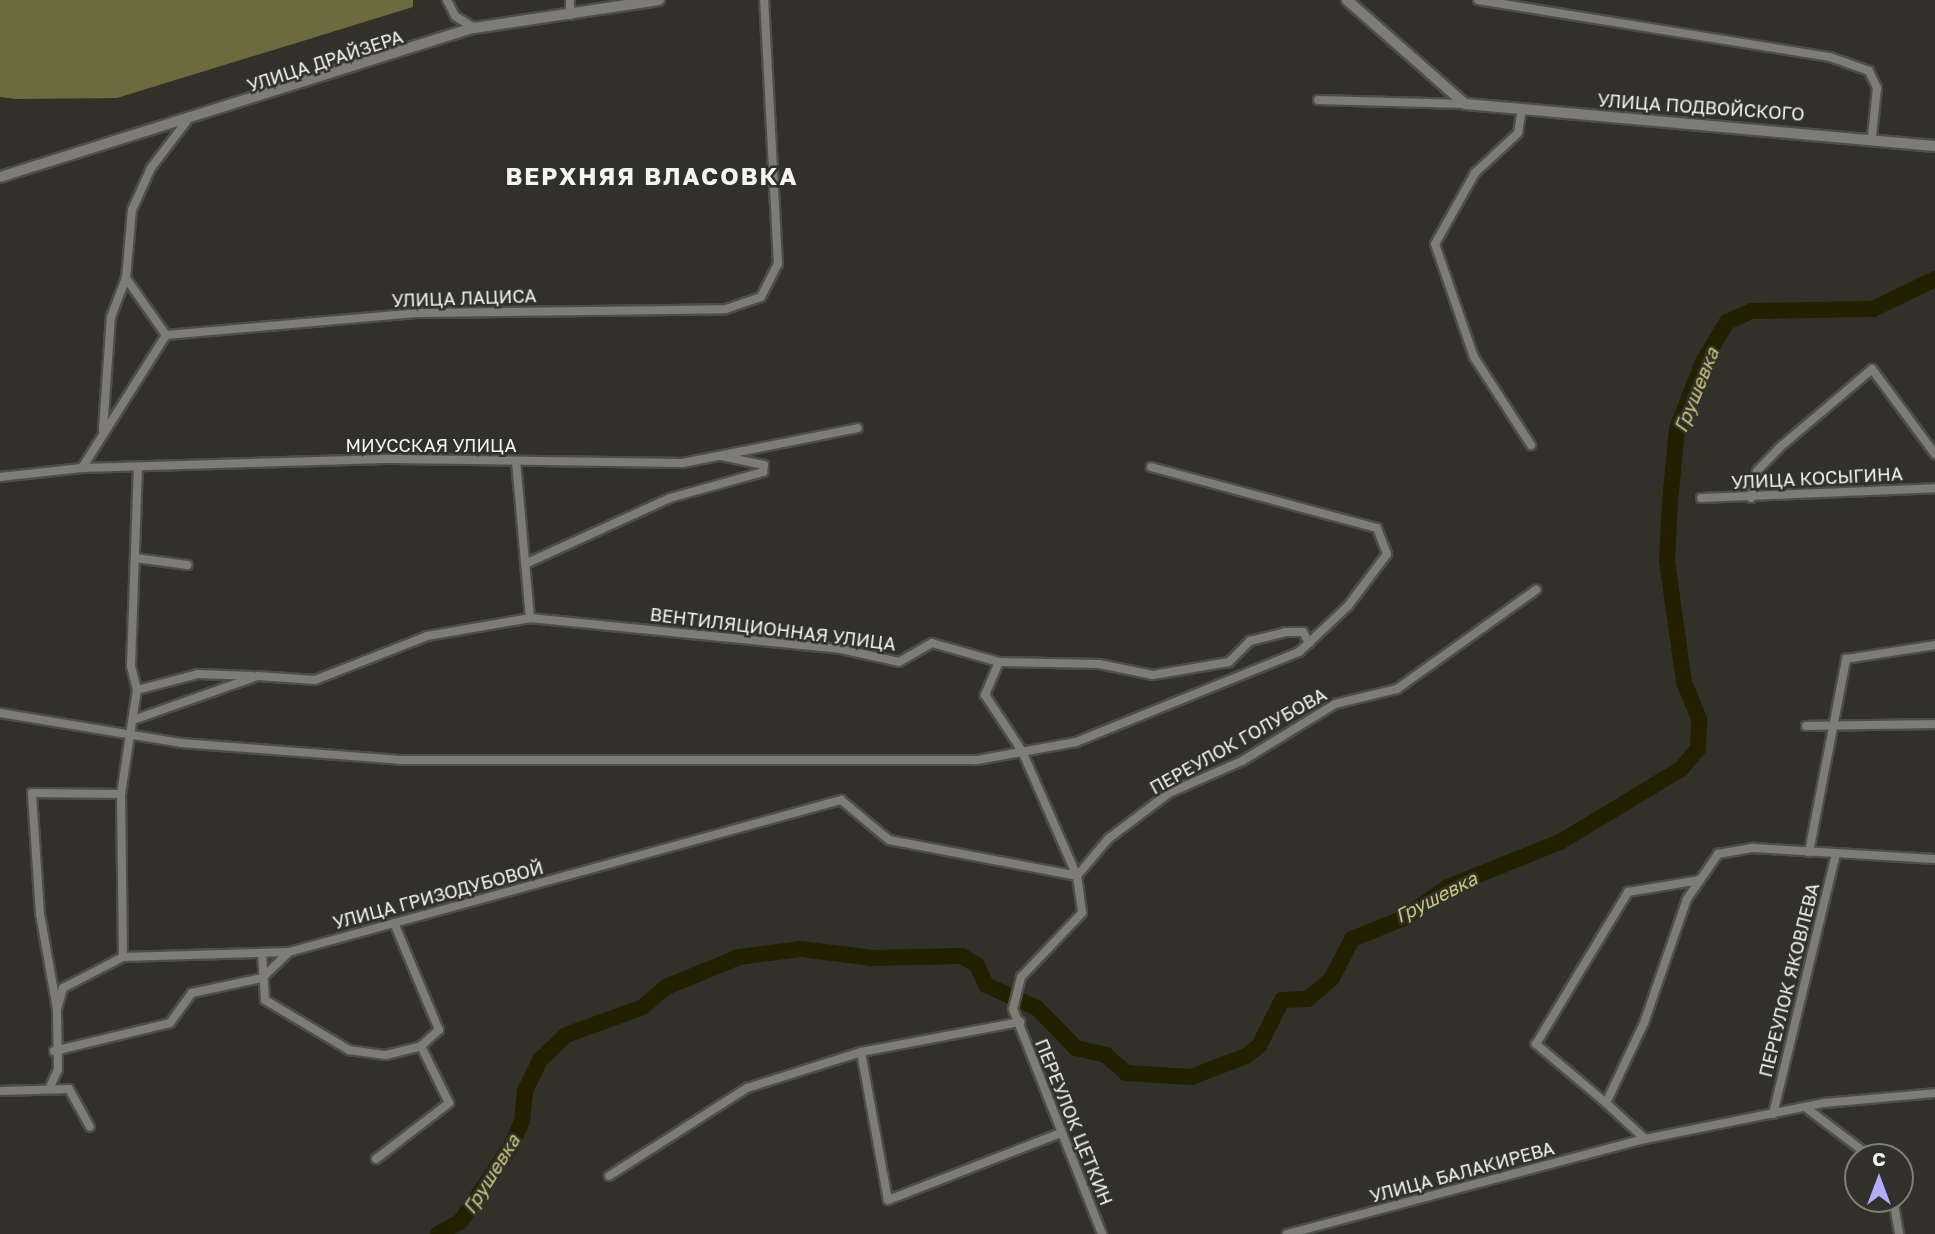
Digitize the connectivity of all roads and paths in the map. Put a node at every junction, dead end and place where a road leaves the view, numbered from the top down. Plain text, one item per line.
1 (447, 0) edge
2 (570, 0) edge
3 (659, 0) edge
4 (764, 0) edge
5 (1347, 0) edge
6 (1478, 0) edge
7 (570, 15) junction
8 (474, 28) junction
9 (1318, 100) dead end
10 (1465, 104) junction
11 (1522, 108) junction
12 (186, 122) junction
13 (1872, 136) junction
14 (1935, 146) edge
15 (0, 177) edge
16 (126, 278) junction
17 (166, 335) junction
18 (858, 428) dead end
19 (103, 433) junction
20 (1531, 445) dead end
21 (1935, 454) edge
22 (720, 456) junction
23 (516, 461) junction
24 (1151, 467) dead end
25 (82, 468) junction
26 (138, 468) junction
27 (0, 477) edge
28 (1935, 488) edge
29 (1701, 498) dead end
30 (1751, 498) junction
31 (135, 558) junction
32 (188, 565) dead end
33 (525, 565) junction
34 (1536, 590) dead end
35 (530, 618) junction
36 (1309, 643) junction
37 (1935, 645) edge
38 (999, 662) junction
39 (258, 676) junction
40 (137, 690) junction
41 (0, 713) edge
42 (133, 720) junction
43 (1935, 724) edge
44 (1835, 725) junction
45 (1806, 726) dead end
46 (129, 736) junction
47 (1022, 751) junction
48 (121, 794) junction
49 (1810, 852) junction
50 (1836, 853) junction
51 (1935, 859) edge
52 (1077, 876) junction
53 (1700, 880) junction
54 (394, 923) junction
55 (262, 953) junction
56 (289, 953) junction
57 (123, 957) junction
58 (262, 978) junction
59 (57, 1009) junction
60 (1020, 1022) junction
61 (421, 1046) junction
62 (54, 1051) junction
63 (861, 1052) junction
64 (51, 1085) junction
65 (0, 1091) edge
66 (1935, 1093) edge
67 (1606, 1103) junction
68 (1805, 1107) junction
69 (1773, 1114) junction
70 (90, 1127) dead end
71 (1058, 1133) junction
72 (1645, 1139) junction
73 (1853, 1143) edge
74 (376, 1159) dead end
75 (608, 1176) dead end
76 (1895, 1213) edge
77 (1102, 1234) edge
78 (1287, 1234) edge
79 (1899, 1234) edge

1 - 8 street
2 - 7 street
3 - 7 street, УЛИЦА ДРАЙЗЕРА
4 - 17 street, УЛИЦА ЛАЦИСА
5 - 10 street
6 - 13 street
7 - 8 street, УЛИЦА ДРАЙЗЕРА
8 - 12 street, УЛИЦА ДРАЙЗЕРА
9 - 10 street
10 - 11 street, УЛИЦА ПОДВОЙСКОГО
11 - 13 street, УЛИЦА ПОДВОЙСКОГО
11 - 20 street
12 - 15 street, УЛИЦА ДРАЙЗЕРА
12 - 16 street
13 - 14 street, УЛИЦА ПОДВОЙСКОГО
16 - 17 street
16 - 19 street
17 - 19 street
18 - 22 street, МИУССКАЯ УЛИЦА
19 - 25 street
21 - 30 street
22 - 23 street, МИУССКАЯ УЛИЦА
22 - 33 street
23 - 26 street, МИУССКАЯ УЛИЦА
23 - 33 street
24 - 36 street
25 - 26 street, МИУССКАЯ УЛИЦА
25 - 27 street, МИУССКАЯ УЛИЦА
26 - 31 street
28 - 30 street, УЛИЦА КОСЫГИНА
29 - 30 street, УЛИЦА КОСЫГИНА
31 - 32 street
31 - 40 street
33 - 35 street
34 - 52 street, ПЕРЕУЛОК ГОЛУБОВА
35 - 38 street, ВЕНТИЛЯЦИОННАЯ УЛИЦА
35 - 39 street, ВЕНТИЛЯЦИОННАЯ УЛИЦА
36 - 38 street, ВЕНТИЛЯЦИОННАЯ УЛИЦА
36 - 47 street
37 - 44 street
38 - 47 street
39 - 40 street, ВЕНТИЛЯЦИОННАЯ УЛИЦА
39 - 42 street, ВЕНТИЛЯЦИОННАЯ УЛИЦА
40 - 42 street
41 - 46 street
42 - 46 street
43 - 44 street
44 - 45 street
44 - 49 street
46 - 47 street
46 - 48 street
47 - 52 street
48 - 57 street
48 - 59 street
49 - 50 street
49 - 53 street
50 - 51 street
50 - 69 street, ПЕРЕУЛОК ЯКОВЛЕВА
52 - 54 street, УЛИЦА ГРИЗОДУБОВОЙ
52 - 60 street, ПЕРЕУЛОК ЦЕТКИН
53 - 67 street
53 - 67 street
54 - 56 street, УЛИЦА ГРИЗОДУБОВОЙ
54 - 61 street
55 - 56 street, УЛИЦА ГРИЗОДУБОВОЙ
55 - 57 street, УЛИЦА ГРИЗОДУБОВОЙ
55 - 58 street
56 - 58 street
57 - 59 street, УЛИЦА ГРИЗОДУБОВОЙ
58 - 61 street
58 - 62 street
59 - 62 street
60 - 63 street
60 - 71 street, ПЕРЕУЛОК ЦЕТКИН
61 - 74 street
62 - 64 street
63 - 71 street
63 - 75 street
64 - 65 street
64 - 70 street
66 - 68 street, УЛИЦА БАЛАКИРЕВА
67 - 72 street
68 - 69 street, УЛИЦА БАЛАКИРЕВА
68 - 73 street
69 - 72 street, УЛИЦА БАЛАКИРЕВА
71 - 77 street, ПЕРЕУЛОК ЦЕТКИН
72 - 78 street, УЛИЦА БАЛАКИРЕВА
76 - 79 street

